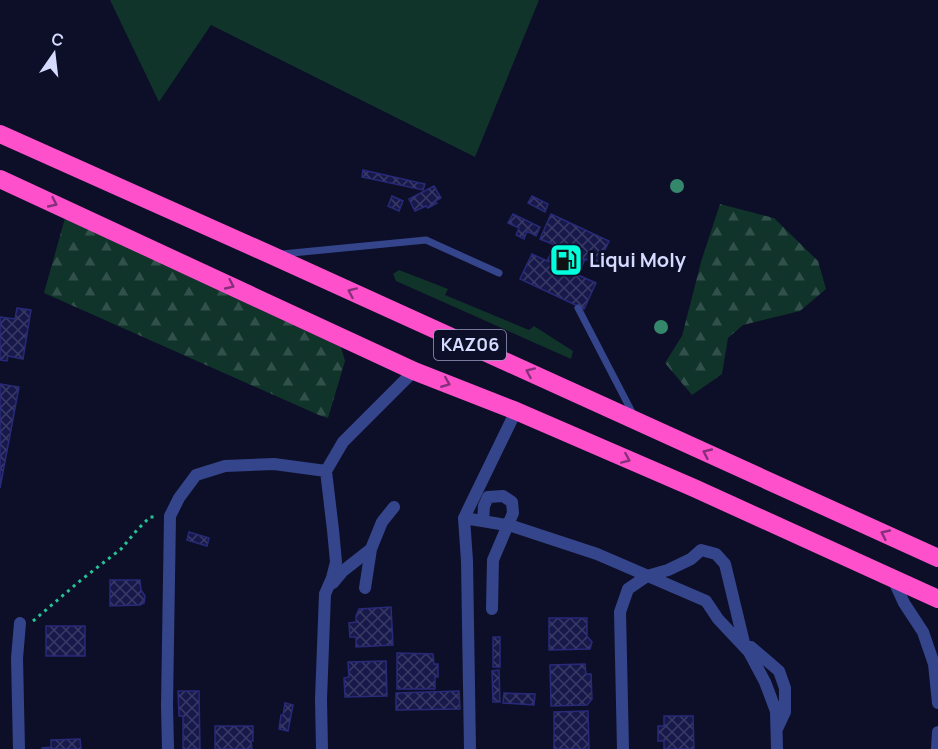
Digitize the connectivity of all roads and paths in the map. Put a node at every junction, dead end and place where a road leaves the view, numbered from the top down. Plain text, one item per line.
1 (0, 134) edge
2 (0, 179) edge
3 (271, 255) junction
4 (499, 273) dead end
5 (578, 308) dead end
6 (414, 371) junction
7 (516, 411) junction
8 (637, 421) junction
9 (326, 471) junction
10 (394, 507) dead end
11 (171, 516) junction
12 (464, 518) junction
13 (483, 521) junction
14 (508, 525) junction
15 (371, 549) junction
16 (938, 558) edge
17 (647, 576) junction
18 (894, 579) junction
19 (365, 588) dead end
20 (325, 594) junction
21 (938, 599) edge
22 (492, 609) dead end
23 (20, 627) joint
24 (745, 647) junction
25 (938, 703) edge
26 (938, 732) edge
27 (19, 749) edge
28 (168, 749) edge
29 (322, 749) edge
30 (470, 749) edge
31 (623, 749) edge
32 (777, 749) edge
33 (937, 749) edge

1 - 3 highway, KАZ06
2 -> 6 highway, KАZ06
3 - 4 lane
8 -> 3 highway, KАZ06
5 - 8 lane
6 -> 7 highway, KАZ06
6 - 9 street
7 - 12 street
7 -> 18 highway, KАZ06
16 -> 8 highway, KАZ06
9 - 11 street
9 - 20 street
10 - 15 street
11 - 23 path
11 - 28 street
12 - 13 street
12 - 30 street
13 - 14 street
13 - 14 street
14 - 17 street
14 - 22 street
15 - 19 street
15 - 20 street
17 - 24 street
17 - 24 street
17 - 31 street
18 - 21 highway, KАZ06
18 - 25 street
20 - 29 street
23 - 27 street
24 - 32 street
26 - 33 street

